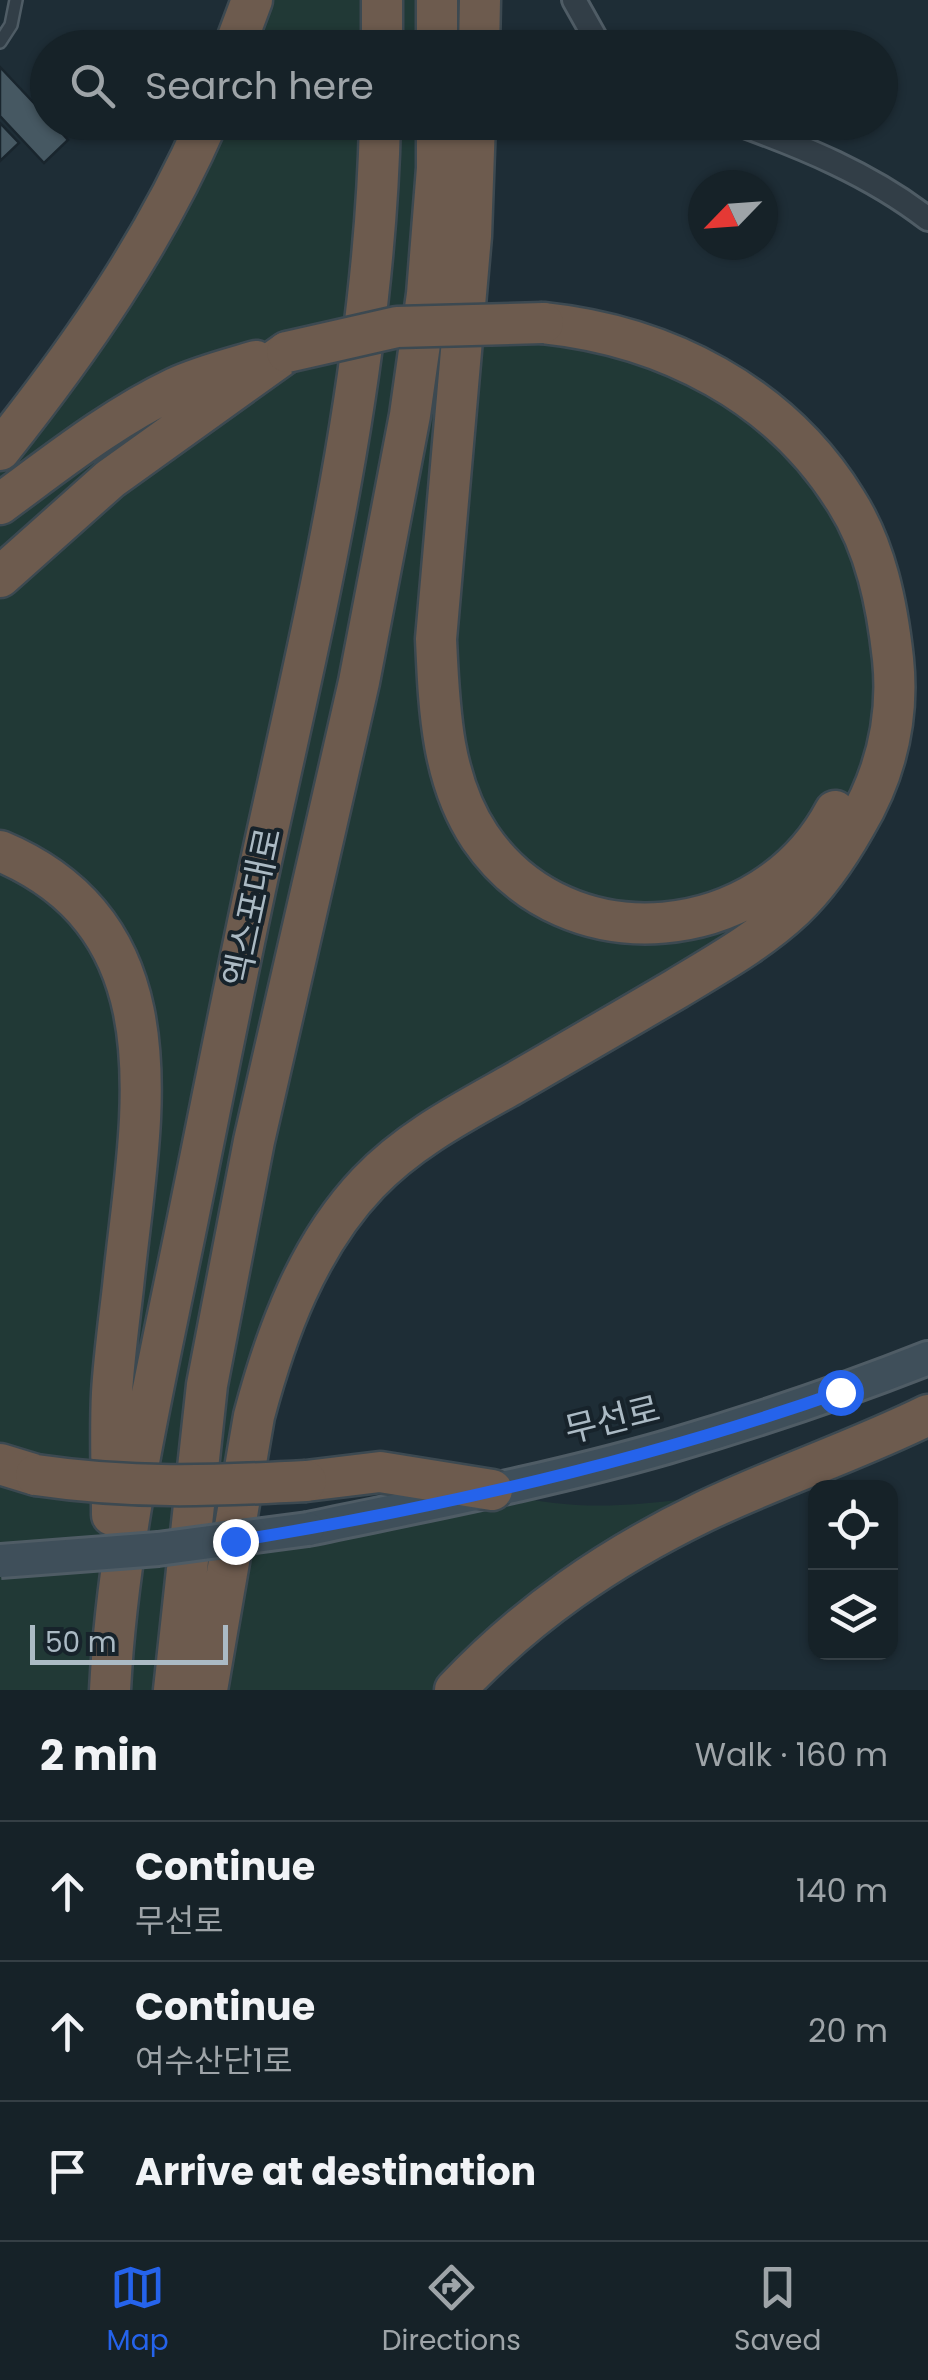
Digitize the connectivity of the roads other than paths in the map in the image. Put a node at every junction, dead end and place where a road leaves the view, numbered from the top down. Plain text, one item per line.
1 (16, 0) edge
2 (252, 0) edge
3 (382, 0) edge
4 (437, 0) edge
5 (480, 0) edge
6 (574, 0) edge
7 (241, 30) edge
8 (382, 30) edge
9 (437, 30) edge
10 (479, 30) edge
11 (590, 30) edge
12 (0, 42) edge
13 (198, 140) edge
14 (379, 140) edge
15 (437, 140) edge
16 (475, 140) edge
17 (784, 140) edge
18 (928, 220) edge
19 (287, 352) junction
20 (0, 450) edge
21 (0, 504) edge
22 (0, 578) edge
23 (892, 652) junction
24 (0, 850) edge
25 (928, 1358) edge
26 (928, 1415) edge
27 (18, 1470) edge
28 (492, 1490) junction
29 (0, 1561) edge
30 (113, 1629) junction
31 (110, 1690) edge
32 (174, 1690) edge
33 (207, 1690) edge
34 (455, 1690) edge

1 - 12 lane
2 - 7 highway
3 - 8 highway
4 - 9 highway
5 - 10 highway
6 - 11 street
13 - 20 highway
14 - 30 highway, 엑스포대로
15 - 32 highway, 엑스포대로
16 - 23 highway
17 - 18 street
19 - 21 highway
19 - 22 highway
19 - 23 highway, bridge
23 - 33 highway
24 - 30 highway
25 - 28 street, 무선로
26 - 34 highway
27 - 28 highway, bridge
28 - 29 street, 무선로, bridge
30 - 31 highway, 엑스포대로

